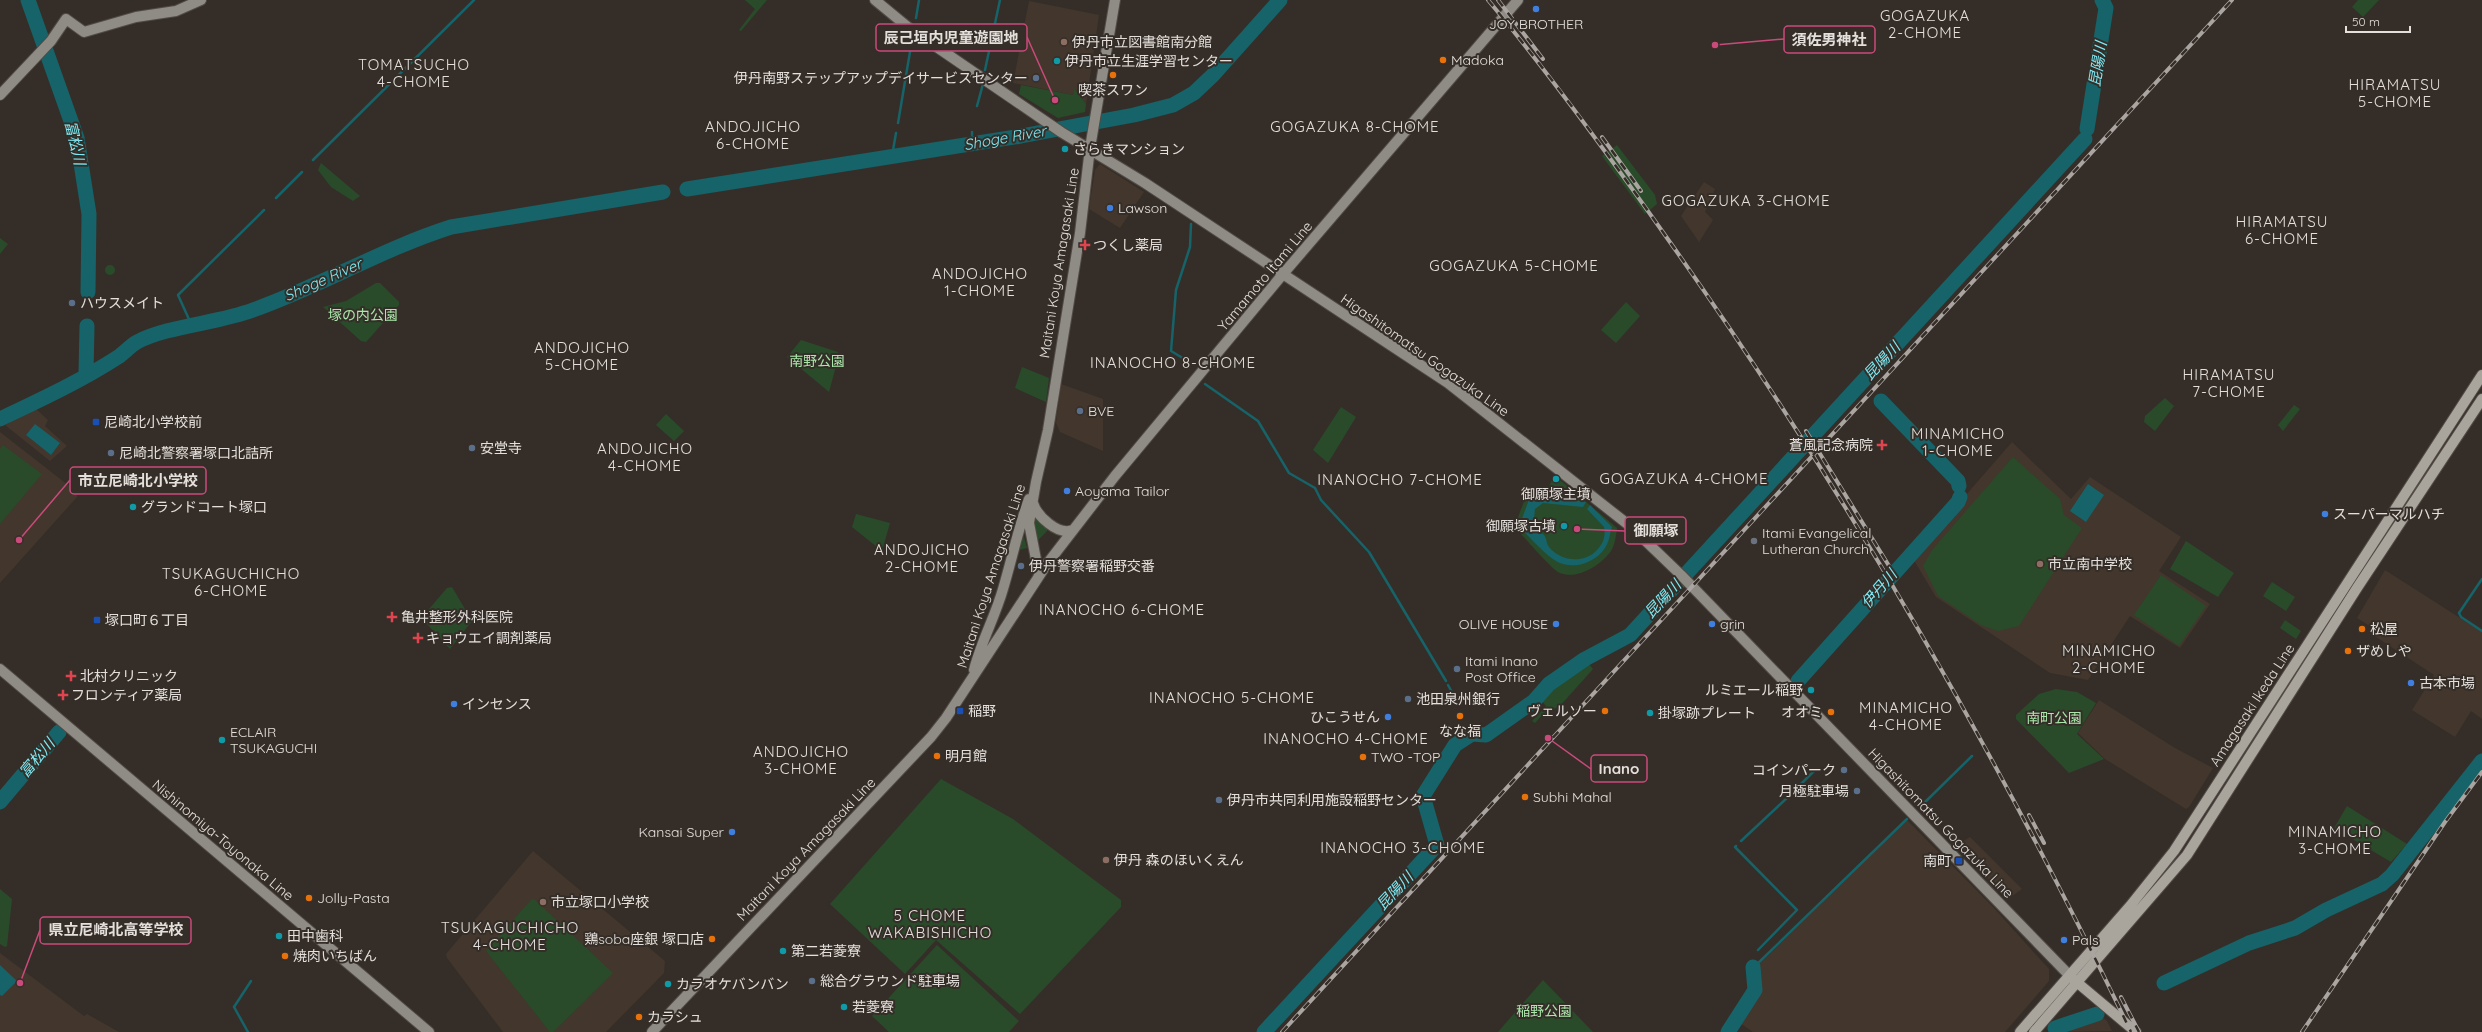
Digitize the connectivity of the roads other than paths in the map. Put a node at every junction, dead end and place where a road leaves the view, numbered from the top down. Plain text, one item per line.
1 (201, 0) edge
2 (875, 0) edge
3 (1115, 0) edge
4 (1518, 0) edge
5 (0, 95) edge
6 (1090, 148) junction
7 (1283, 274) junction
8 (2482, 375) edge
9 (2482, 399) edge
10 (1036, 482) junction
11 (1033, 503) junction
12 (1073, 530) junction
13 (1039, 575) junction
14 (0, 668) edge
15 (972, 678) junction
16 (2069, 975) junction
17 (2077, 983) junction
18 (429, 1032) edge
19 (652, 1032) edge
20 (2020, 1032) edge
21 (2034, 1032) edge
22 (2136, 1032) edge

1 - 5 main road
2 - 6 main road, Higashitomatsu Gogazuka Line
3 - 6 main road, Maitani Koya Amagasaki Line
4 - 7 main road, Yamamoto Itami Line
6 - 7 main road, Higashitomatsu Gogazuka Line
6 - 10 main road, Maitani Koya Amagasaki Line
7 - 12 main road, Yamamoto Itami Line
7 - 16 main road, Higashitomatsu Gogazuka Line
8 - 16 main road, Amagasaki Ikeda Line
9 - 17 main road, Amagasaki Ikeda Line
10 - 11 main road, Maitani Koya Amagasaki Line
10 - 15 main road, Maitani Koya Amagasaki Line
11 - 12 main road
11 - 13 main road, Maitani Koya Amagasaki Line
12 - 13 main road, Yamamoto Itami Line
13 - 15 main road, Maitani Koya Amagasaki Line
14 - 18 main road, Nishinomiya-Toyonaka Line
15 - 19 main road, Maitani Koya Amagasaki Line
16 - 17 main road
16 - 20 main road, Amagasaki Ikeda Line
17 - 21 main road, Amagasaki Ikeda Line
17 - 22 main road

